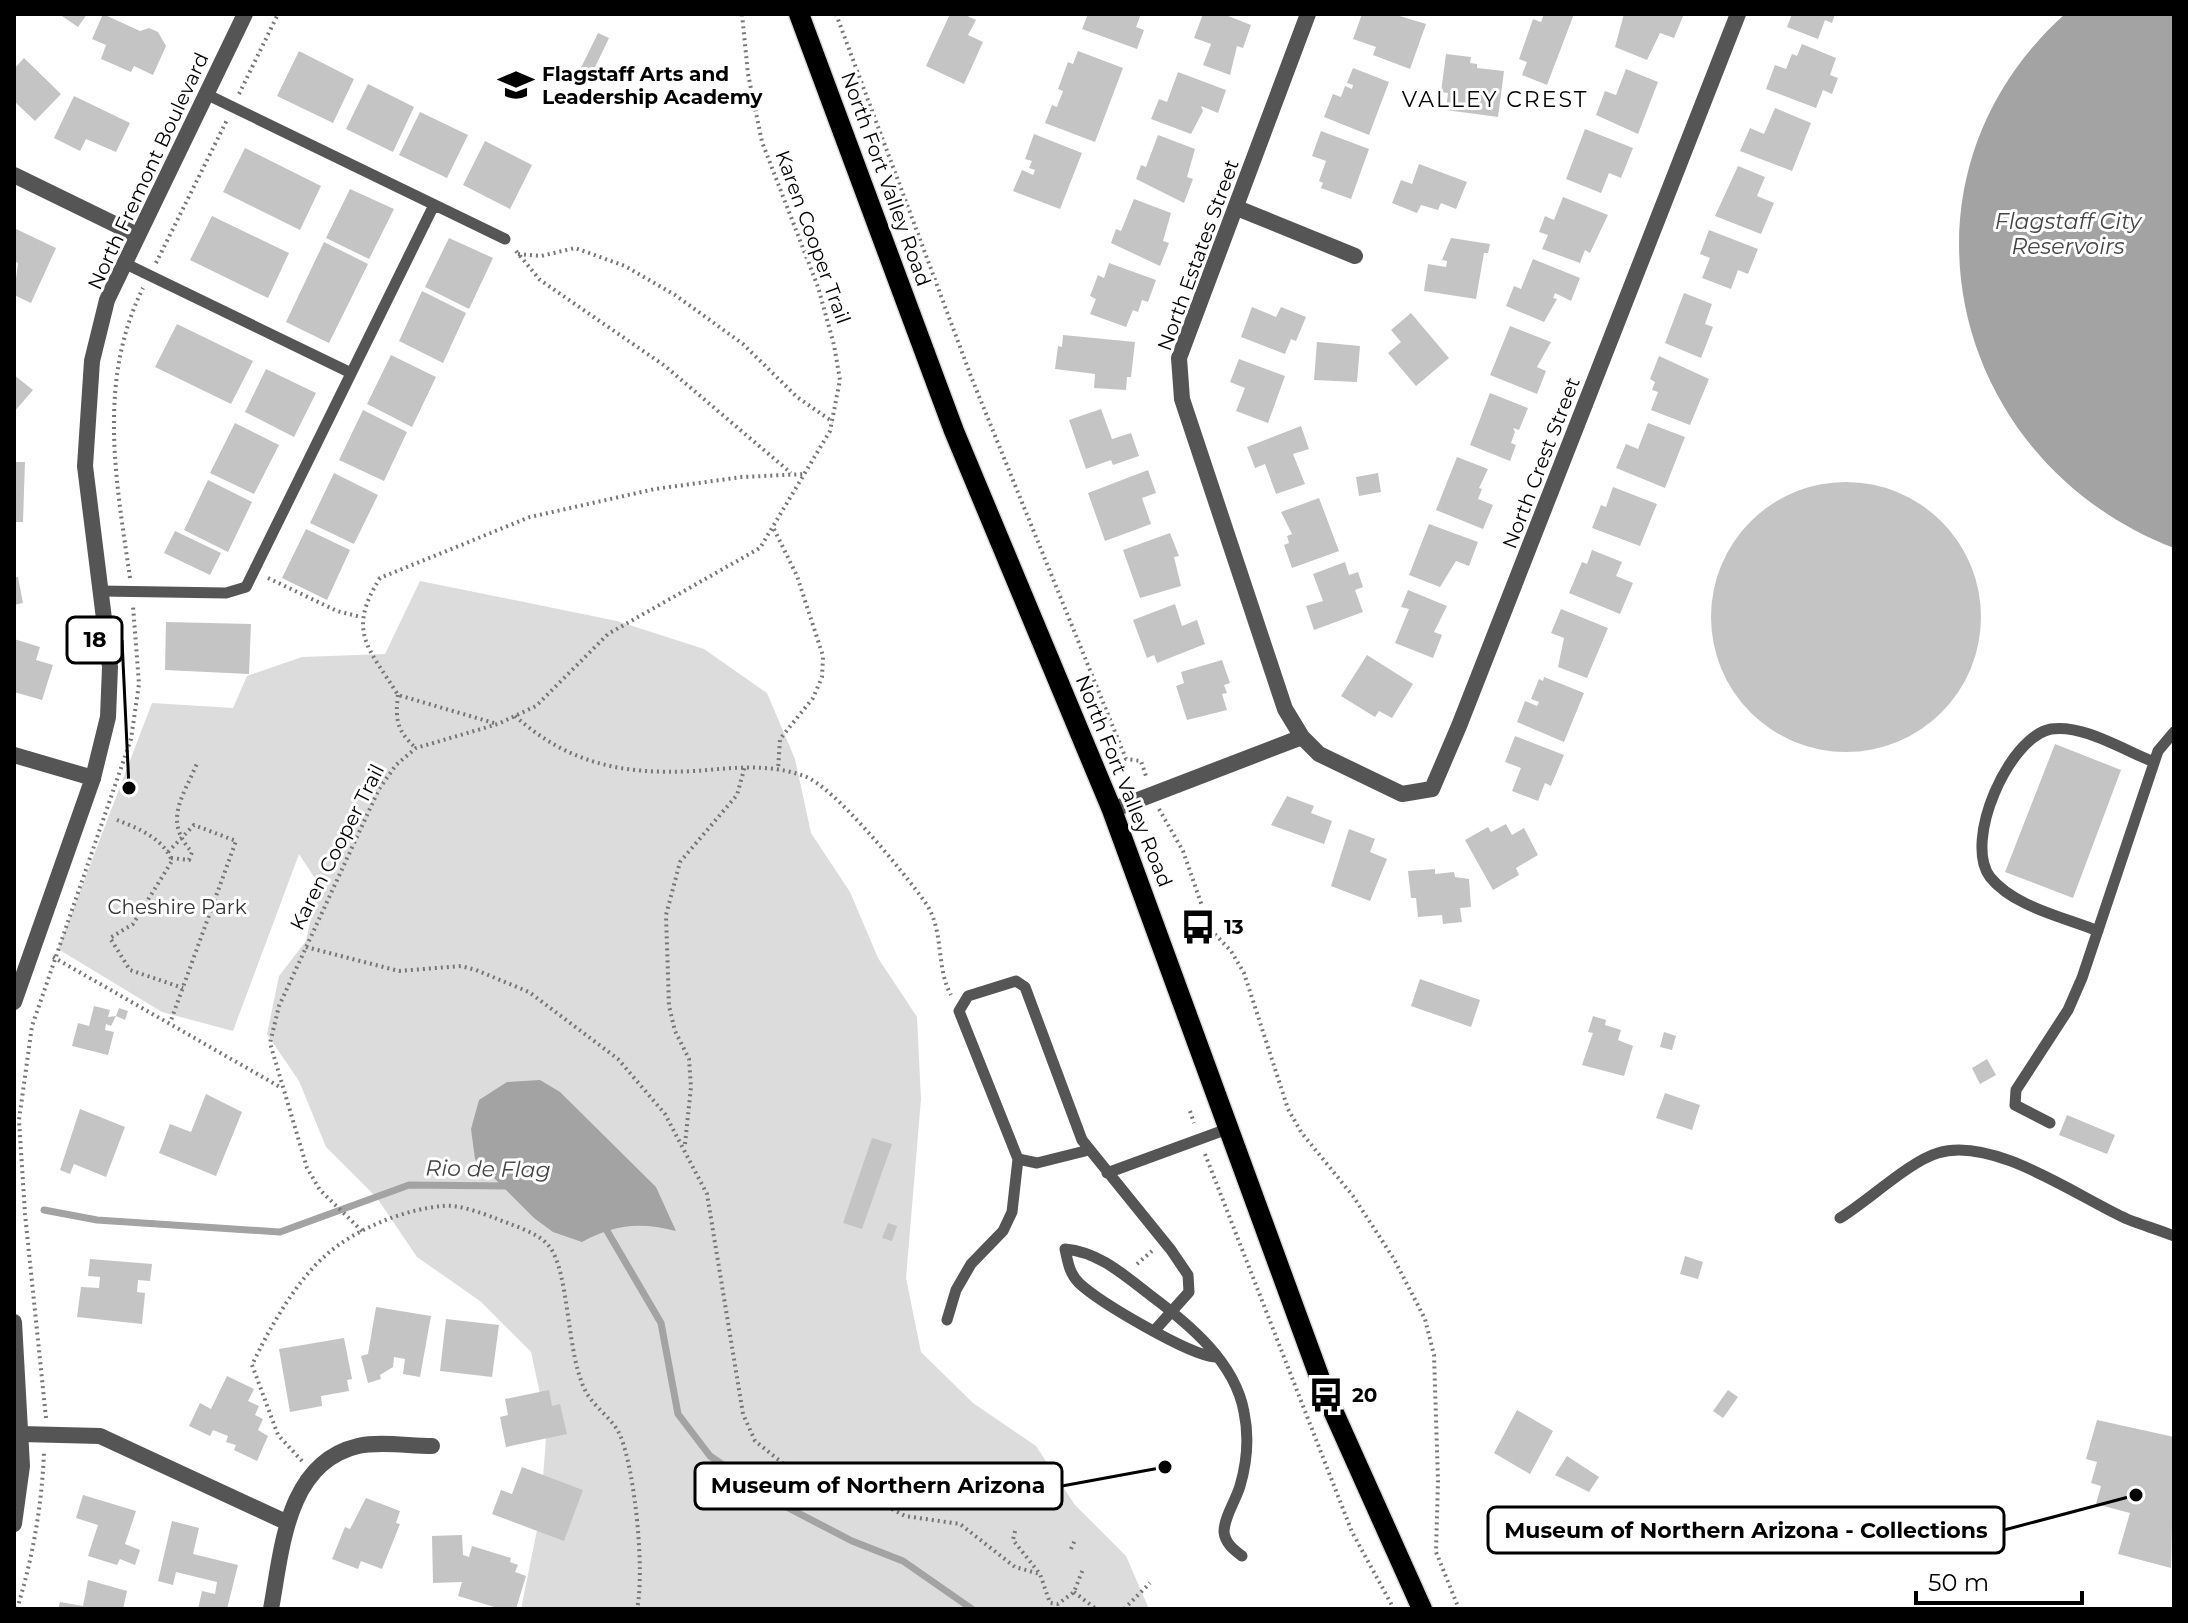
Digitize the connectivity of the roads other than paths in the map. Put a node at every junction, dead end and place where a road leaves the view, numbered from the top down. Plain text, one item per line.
1 (245, 14) edge
2 (799, 14) edge
3 (1308, 14) edge
4 (1738, 14) edge
5 (206, 94) junction
6 (14, 175) edge
7 (434, 205) junction
8 (1237, 208) junction
9 (137, 235) junction
10 (505, 239) road end
11 (1355, 256) dead end
12 (124, 263) junction
13 (351, 373) junction
14 (101, 591) junction
15 (2174, 732) edge
16 (1302, 737) junction
17 (14, 755) edge
18 (2154, 762) junction
19 (93, 778) junction
20 (1112, 810) junction
21 (2098, 931) junction
22 (14, 1002) edge
23 (2050, 1123) dead end
24 (1231, 1128) junction
25 (1089, 1150) junction
26 (1018, 1159) junction
27 (1107, 1173) junction
28 (1840, 1218) dead end
29 (2174, 1236) edge
30 (1172, 1311) junction
31 (947, 1320) dead end
32 (14, 1322) edge
33 (1155, 1330) junction
34 (1215, 1357) junction
35 (16, 1361) edge
36 (21, 1434) junction
37 (432, 1446) dead end
38 (288, 1523) junction
39 (14, 1524) edge
40 (1242, 1556) dead end
41 (271, 1609) edge
42 (1422, 1609) edge

1 - 5 street, North Fremont Boulevard
2 - 20 main road, North Fort Valley Road
3 - 8 street, North Estates Street
4 - 16 street, North Crest Street
5 - 7 lane
5 - 9 street, North Fremont Boulevard
6 - 9 street
7 - 10 lane
7 - 13 lane
8 - 11 street
8 - 16 street, North Estates Street
9 - 12 street, North Fremont Boulevard
12 - 13 lane
12 - 14 street, North Fremont Boulevard
13 - 14 lane
14 - 19 street, North Fremont Boulevard
15 - 18 lane
16 - 20 street
17 - 19 street
18 - 21 lane
18 - 21 lane
19 - 22 street, North Fremont Boulevard
20 - 24 main road, North Fort Valley Road
21 - 23 lane
24 - 27 lane
24 - 42 main road, North Fort Valley Road
25 - 26 lane
25 - 26 lane
25 - 27 lane
26 - 31 lane
27 - 30 lane
28 - 29 lane
30 - 33 lane
30 - 33 lane
30 - 34 lane
32 - 35 street
33 - 34 lane
34 - 40 lane
35 - 36 street
36 - 38 street
36 - 39 street
37 - 38 street
38 - 41 street

